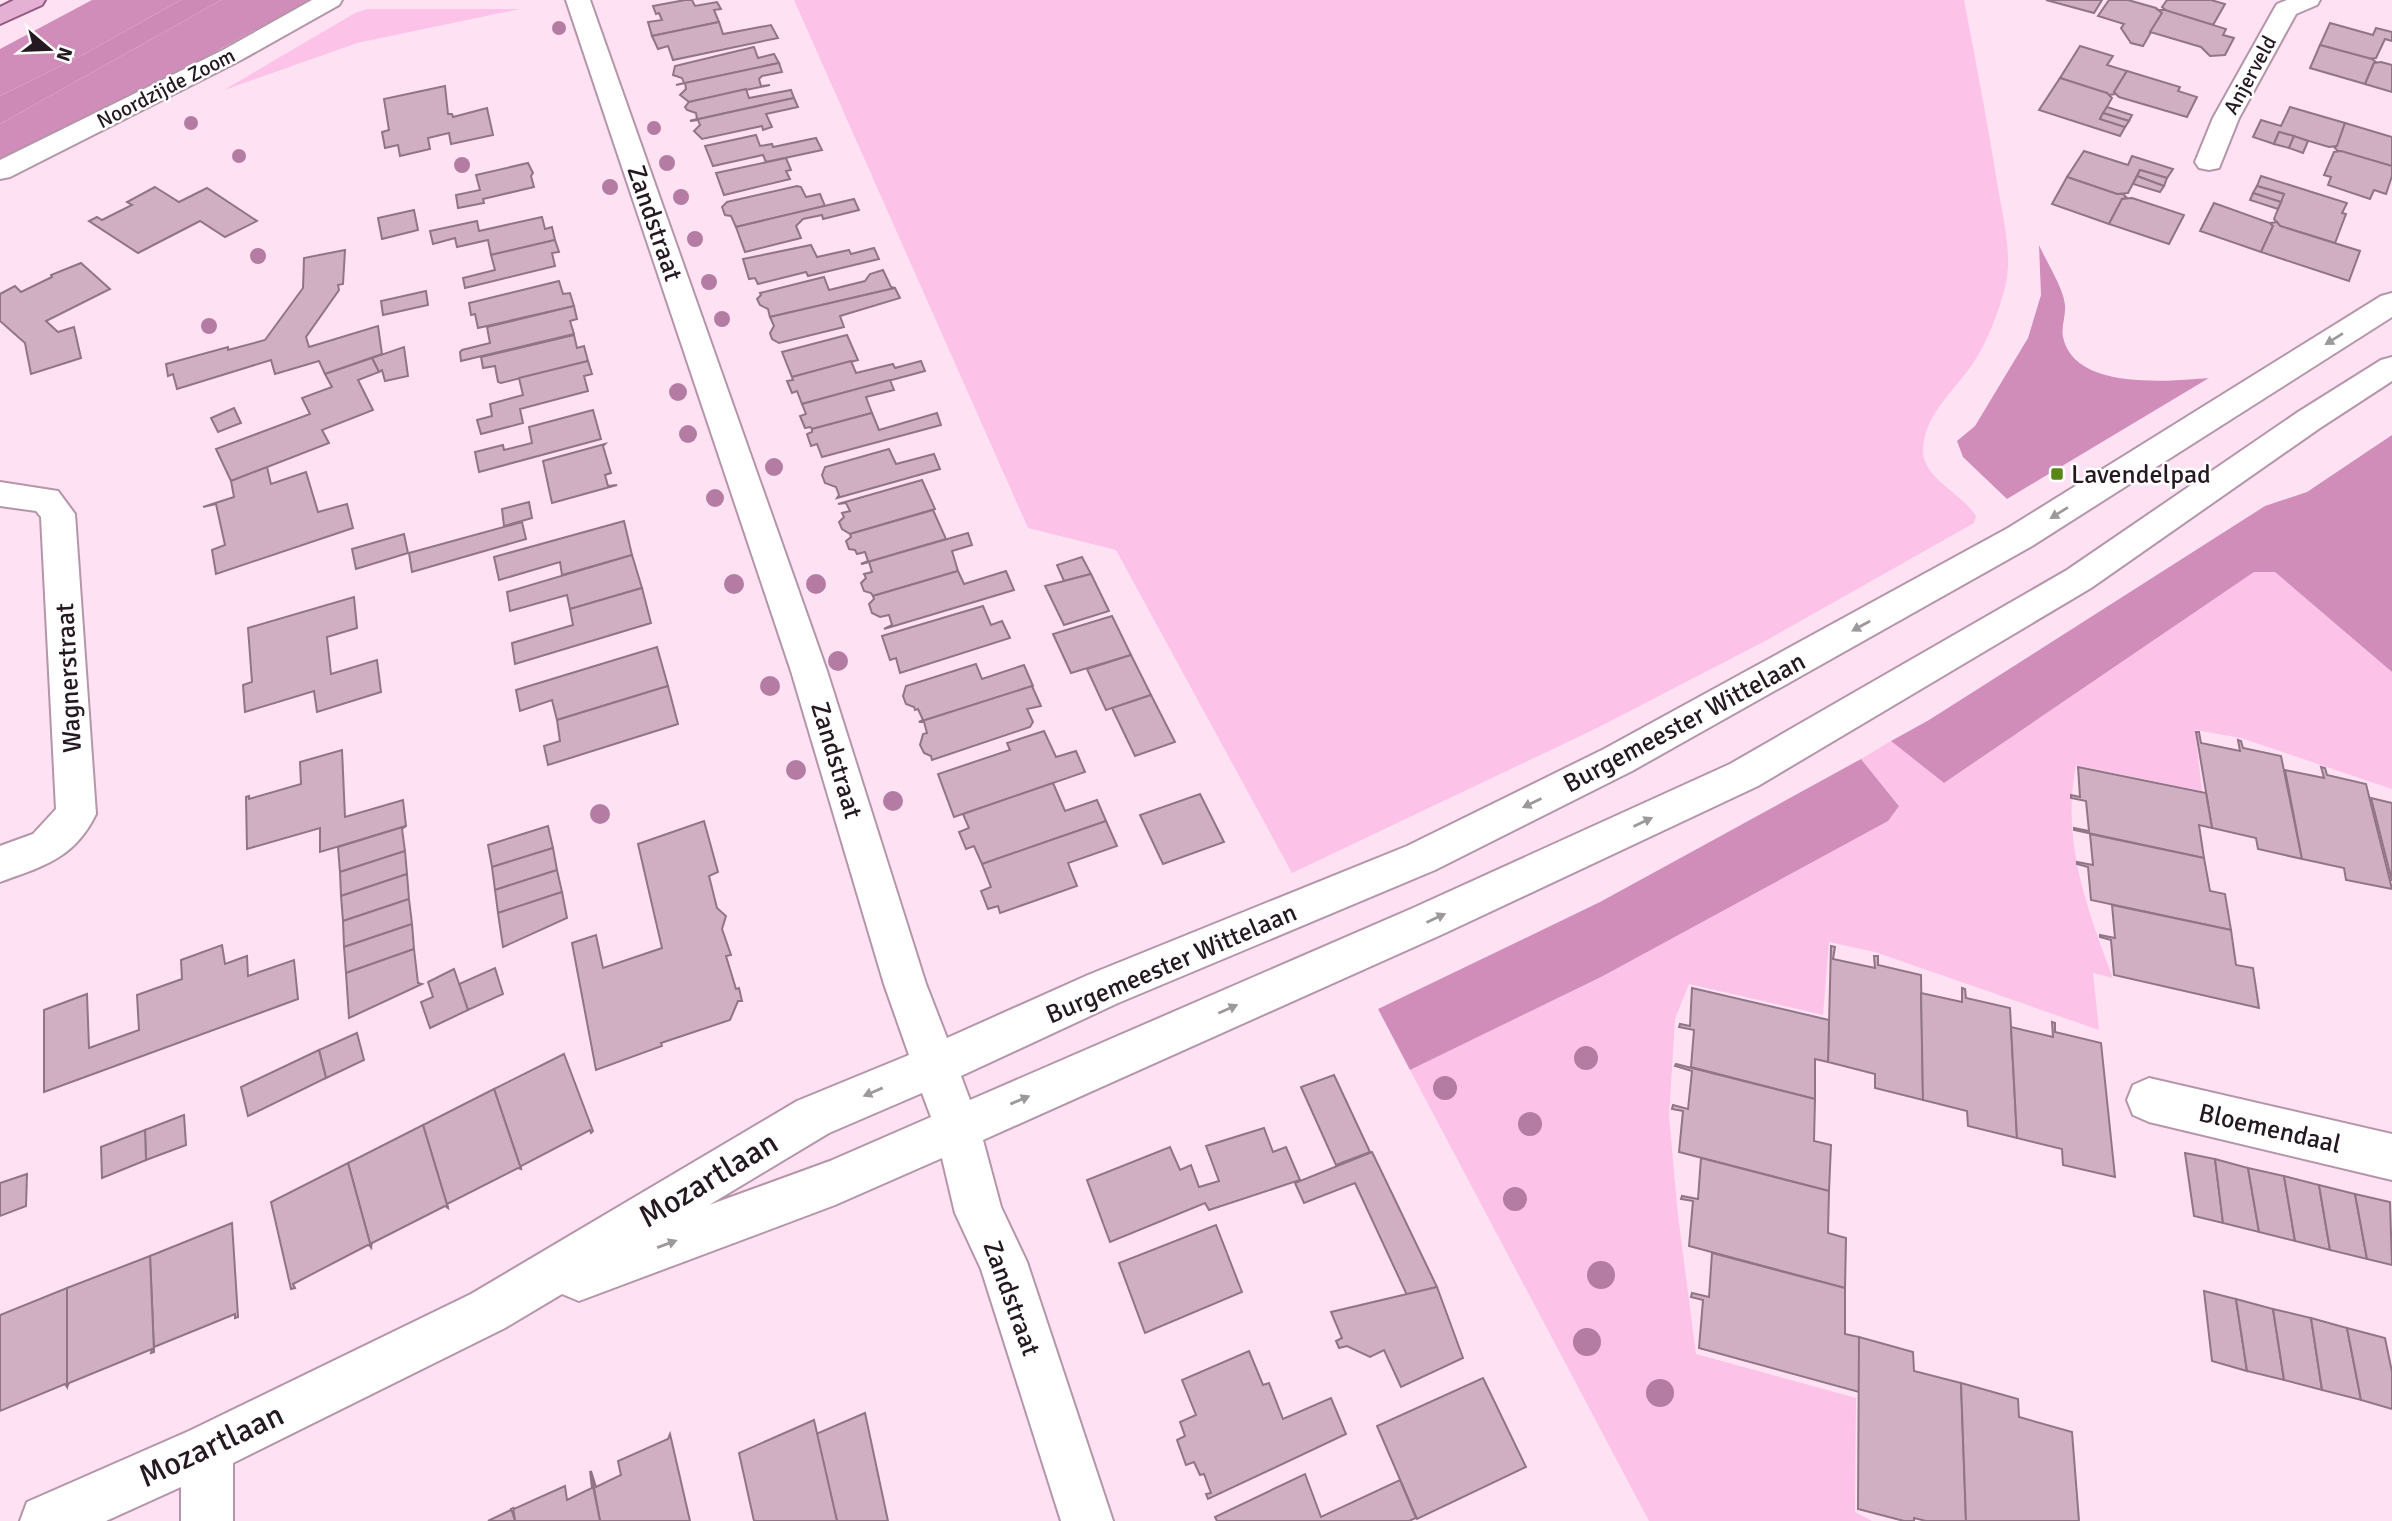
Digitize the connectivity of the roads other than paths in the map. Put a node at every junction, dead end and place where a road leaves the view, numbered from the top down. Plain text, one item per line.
1 (33, 0) edge
2 (330, 0) edge
3 (578, 0) edge
4 (2305, 0) edge
5 (0, 17) edge
6 (2209, 162) dead end
7 (0, 172) edge
8 (2392, 303) edge
9 (2392, 367) edge
10 (0, 494) edge
11 (0, 864) edge
12 (936, 1065) junction
13 (2149, 1100) dead end
14 (957, 1127) junction
15 (2392, 1157) edge
16 (488, 1311) junction
17 (207, 1449) junction
18 (46, 1521) edge
19 (207, 1521) edge
20 (1087, 1521) edge

1 - 5 main road
2 - 7 street, Noordzijde Zoom
3 - 12 street, Zandstraat
4 - 6 street, Anjerveld
8 -> 12 street, Burgemeester Wittelaan
14 -> 9 street
10 - 11 street, Wagnerstraat
12 - 14 street, Zandstraat
12 -> 16 street, Mozartlaan
13 - 15 street, Bloemendaal
16 -> 14 street, Mozartlaan
14 - 20 street, Zandstraat
16 - 17 street, Mozartlaan
17 - 18 street, Mozartlaan
17 - 19 street

